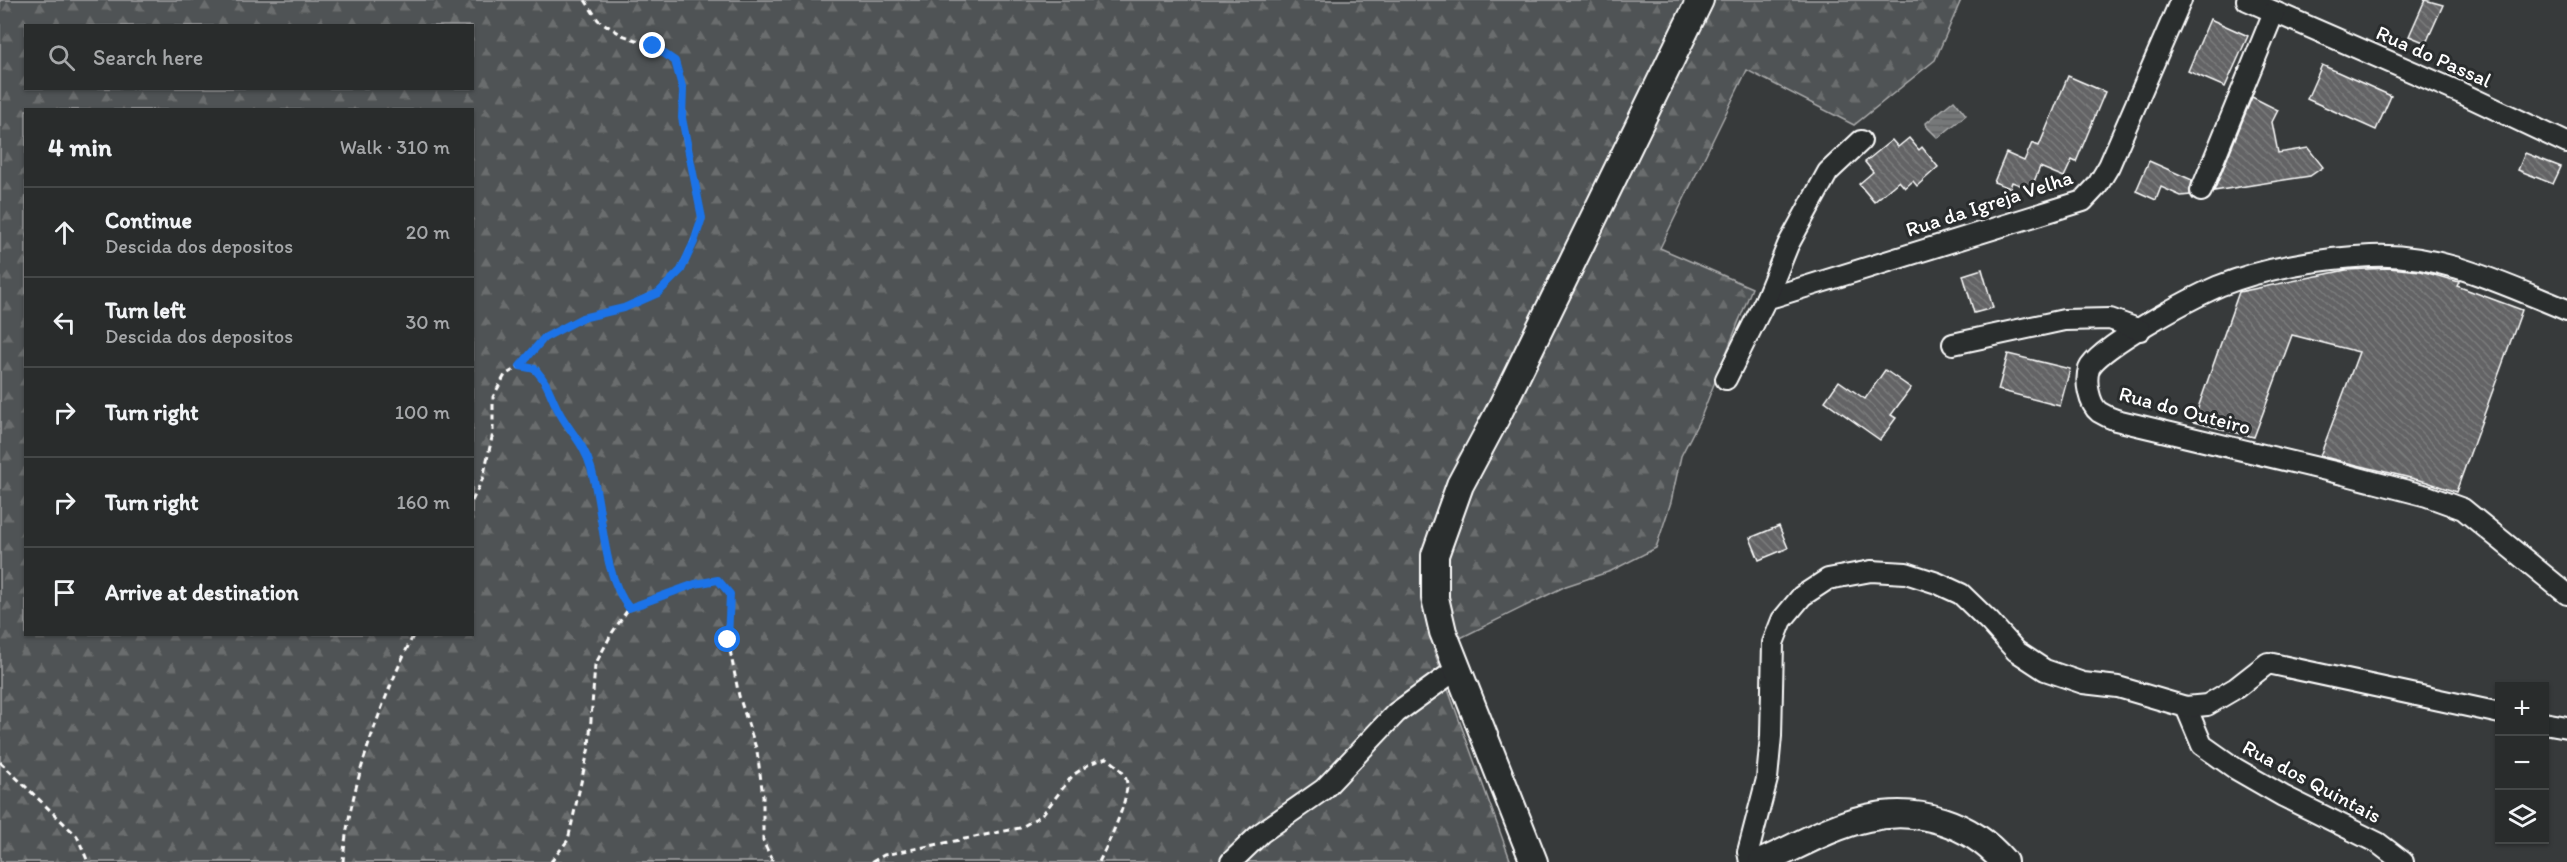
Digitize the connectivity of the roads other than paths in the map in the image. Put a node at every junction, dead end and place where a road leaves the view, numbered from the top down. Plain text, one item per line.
1 (1700, 0) edge
2 (2181, 0) edge
3 (2247, 0) edge
4 (2274, 12) junction
5 (1861, 141) dead end
6 (2567, 143) edge
7 (2201, 191) dead end
8 (1766, 299) junction
9 (2567, 310) edge
10 (2140, 330) junction
11 (1953, 344) dead end
12 (1726, 379) dead end
13 (2567, 594) edge
14 (1457, 669) junction
15 (2186, 707) junction
16 (2495, 712) edge
17 (2549, 724) edge
18 (2567, 727) edge
19 (1231, 862) edge
20 (1534, 862) edge
21 (1750, 862) edge
22 (1762, 862) edge
23 (2004, 862) edge
24 (2403, 862) edge

1 - 14 street
2 - 8 street, Rua da Igreja Velha
3 - 4 street, Rua do Passal
4 - 6 street, Rua do Passal
4 - 7 street
5 - 8 street
8 - 12 street
9 - 10 street, Rua do Outeiro
10 - 11 street
10 - 13 street, Rua do Outeiro
14 - 19 street
14 - 20 street
15 - 16 street
15 - 21 street
15 - 24 street, Rua dos Quintais
17 - 18 street
22 - 23 street

